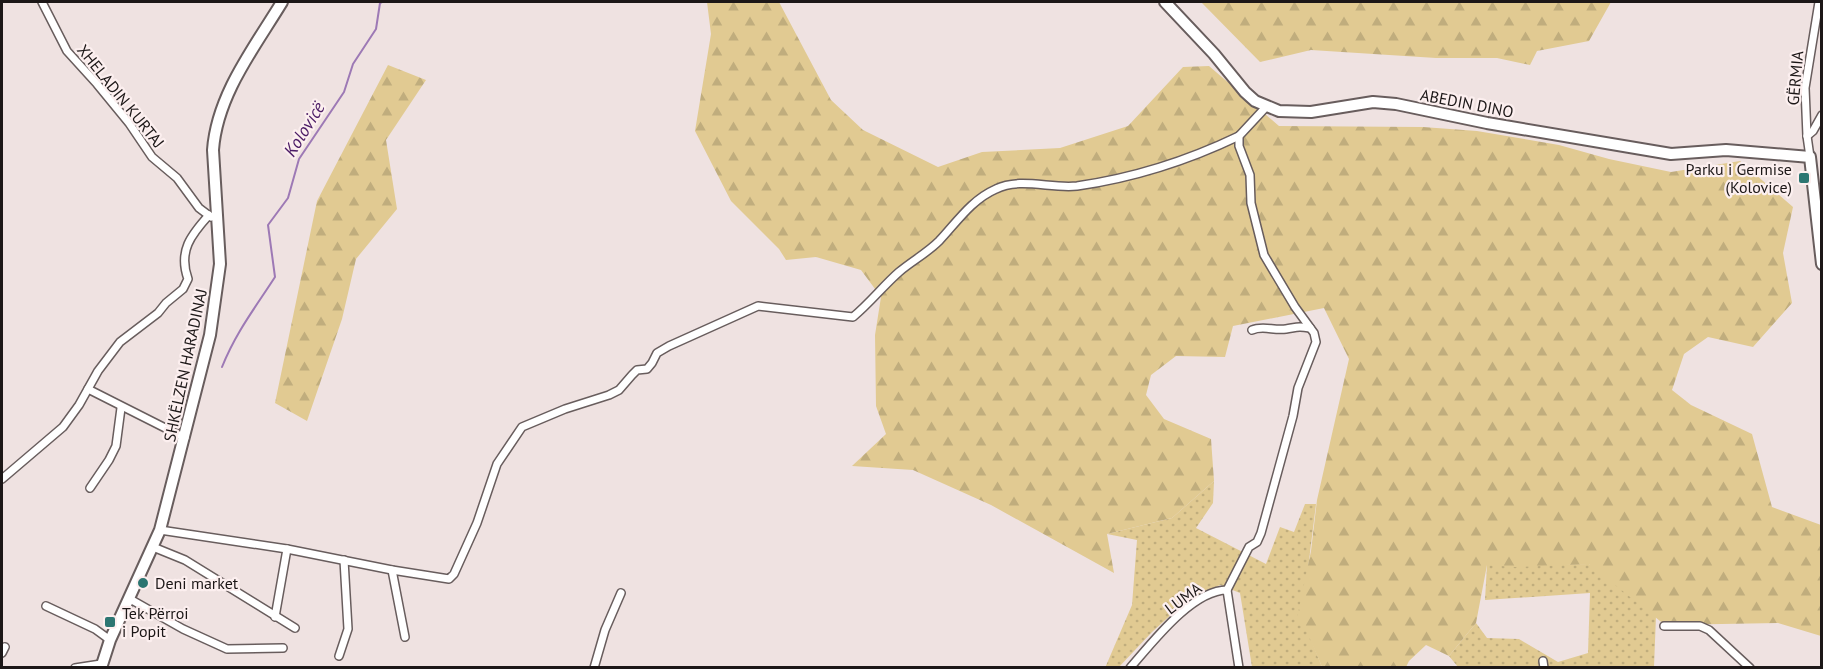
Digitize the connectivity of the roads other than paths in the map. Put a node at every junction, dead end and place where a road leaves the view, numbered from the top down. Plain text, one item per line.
1 (42, 2) edge
2 (282, 2) edge
3 (1165, 2) edge
4 (1820, 2) edge
5 (1266, 107) junction
6 (1821, 115) edge
7 (1239, 136) junction
8 (1807, 136) junction
9 (1809, 156) junction
10 (214, 219) junction
11 (1821, 264) edge
12 (1310, 328) junction
13 (1252, 330) dead end
14 (88, 389) junction
15 (121, 408) junction
16 (185, 438) junction
17 (2, 479) edge
18 (90, 488) dead end
19 (160, 530) junction
20 (153, 547) junction
21 (287, 549) junction
22 (344, 560) junction
23 (392, 570) junction
24 (1227, 590) junction
25 (621, 593) dead end
26 (130, 599) junction
27 (45, 606) dead end
28 (275, 616) junction
29 (1664, 626) dead end
30 (295, 628) dead end
31 (405, 637) dead end
32 (110, 640) junction
33 (283, 648) dead end
34 (339, 656) dead end
35 (101, 666) edge
36 (75, 668) edge
37 (594, 668) edge
38 (1130, 668) edge
39 (1239, 668) edge
40 (1750, 668) edge

1 - 10 street, XHELADIN KURTAJ
2 - 10 street, SHKËLZEN HARADINAJ
3 - 5 street, ABEDIN DINO
4 - 8 street, GËRMIA
5 - 7 street
5 - 9 street, ABEDIN DINO
6 - 8 street
7 - 12 street
7 - 23 street
8 - 9 street, GËRMIA
9 - 11 street
10 - 14 street
10 - 16 street, SHKËLZEN HARADINAJ
12 - 13 street
12 - 24 street
14 - 15 street
14 - 17 street
15 - 16 street
15 - 18 street
16 - 19 street, SHKËLZEN HARADINAJ
19 - 20 street, SHKËLZEN HARADINAJ
19 - 21 street
20 - 26 street, SHKËLZEN HARADINAJ
20 - 28 street
21 - 22 street
21 - 28 street
22 - 23 street
22 - 34 street
23 - 31 street
24 - 38 street, LUMA
24 - 39 street, LUMA
25 - 37 street
26 - 32 street, SHKËLZEN HARADINAJ
26 - 33 street
27 - 32 street
28 - 30 street
29 - 40 street
32 - 35 street, SHKËLZEN HARADINAJ
35 - 36 street

